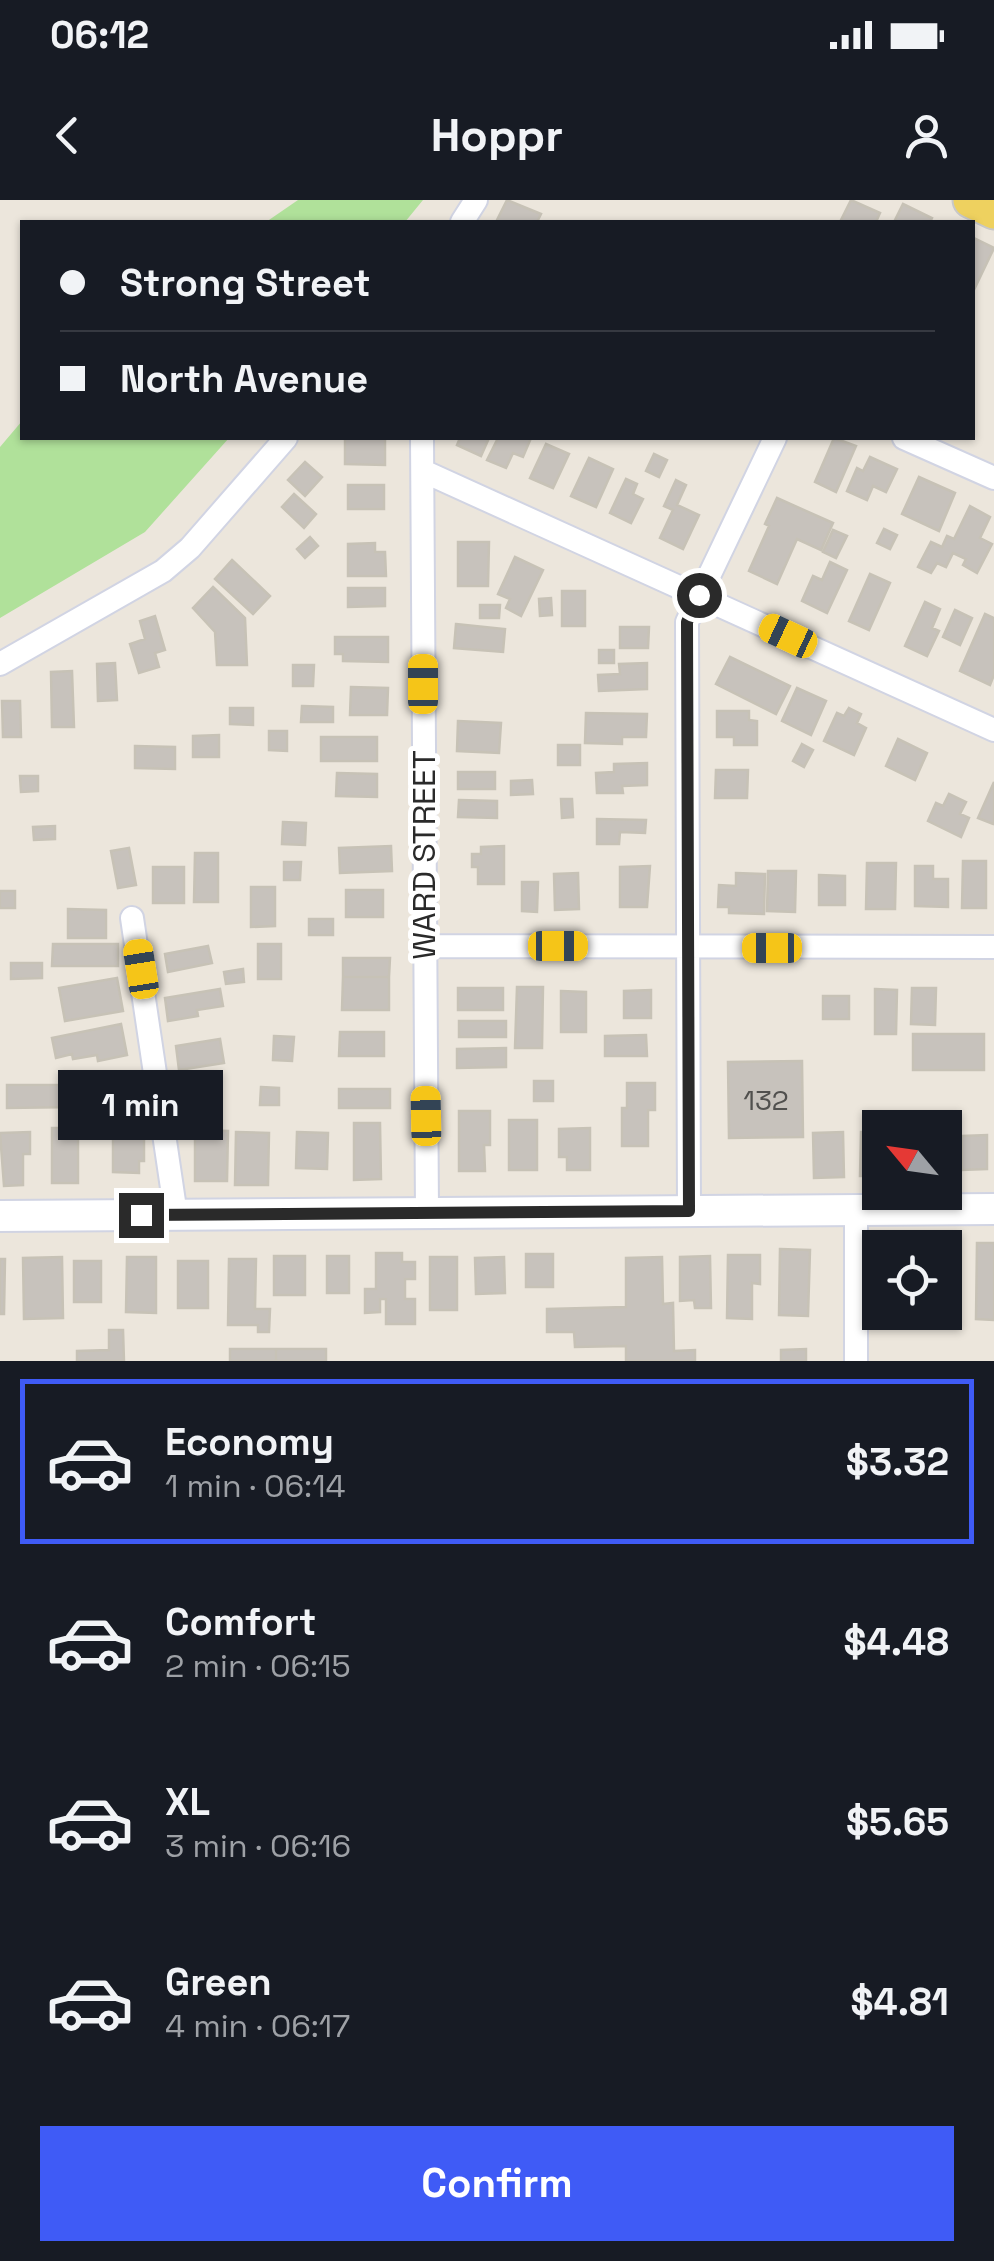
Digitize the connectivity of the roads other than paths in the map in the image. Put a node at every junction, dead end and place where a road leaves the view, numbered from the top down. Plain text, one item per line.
1 (971, 200) edge
2 (994, 211) edge
3 (284, 440) edge
4 (422, 440) edge
5 (774, 440) edge
6 (908, 440) edge
7 (423, 471) junction
8 (994, 478) edge
9 (699, 595) junction
10 (0, 664) edge
11 (994, 730) edge
12 (132, 918) dead end
13 (425, 946) junction
14 (994, 947) edge
15 (690, 948) junction
16 (994, 1210) edge
17 (689, 1211) junction
18 (856, 1211) junction
19 (427, 1212) junction
20 (176, 1215) junction
21 (0, 1216) edge
22 (856, 1361) edge

1 - 2 main road
3 - 10 street
4 - 7 street, WARD STREET
5 - 9 street
6 - 8 street
7 - 9 street
7 - 13 street, WARD STREET
9 - 11 street
9 - 15 street
12 - 20 street
13 - 15 street
13 - 19 street, WARD STREET
14 - 15 street
15 - 17 street
16 - 18 main road
17 - 18 main road
17 - 19 main road
18 - 22 street
19 - 20 main road
20 - 21 main road

